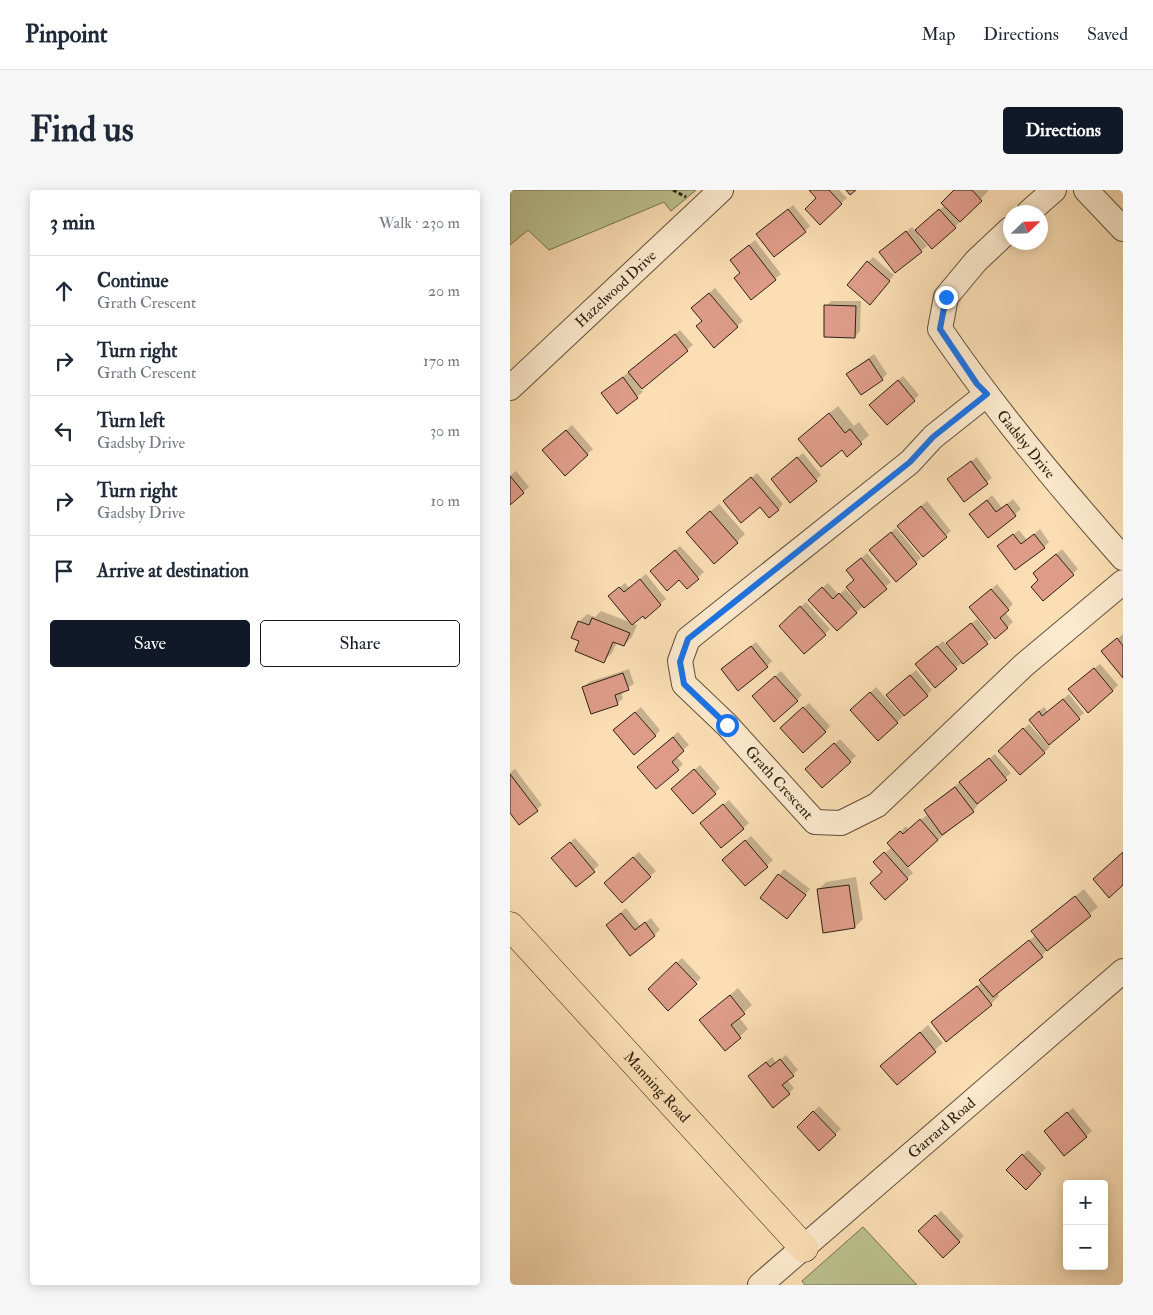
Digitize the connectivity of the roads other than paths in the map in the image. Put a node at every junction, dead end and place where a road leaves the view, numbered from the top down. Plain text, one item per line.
1 (721, 190) edge
2 (1054, 190) edge
3 (1086, 190) edge
4 (1037, 205) edge
5 (1123, 229) edge
6 (1003, 236) edge
7 (510, 388) edge
8 (987, 394) junction
9 (1123, 558) edge
10 (1123, 582) edge
11 (510, 926) edge
12 (1123, 972) edge
13 (804, 1248) junction
14 (760, 1285) edge

1 - 7 street, Hazelwood Drive
2 - 4 street
3 - 5 street
6 - 8 street, Gadsby Drive
8 - 9 street, Gadsby Drive
8 - 10 street, Grath Crescent
11 - 13 main road, Manning Road
12 - 13 street, Garrard Road
13 - 14 street, Garrard Road

